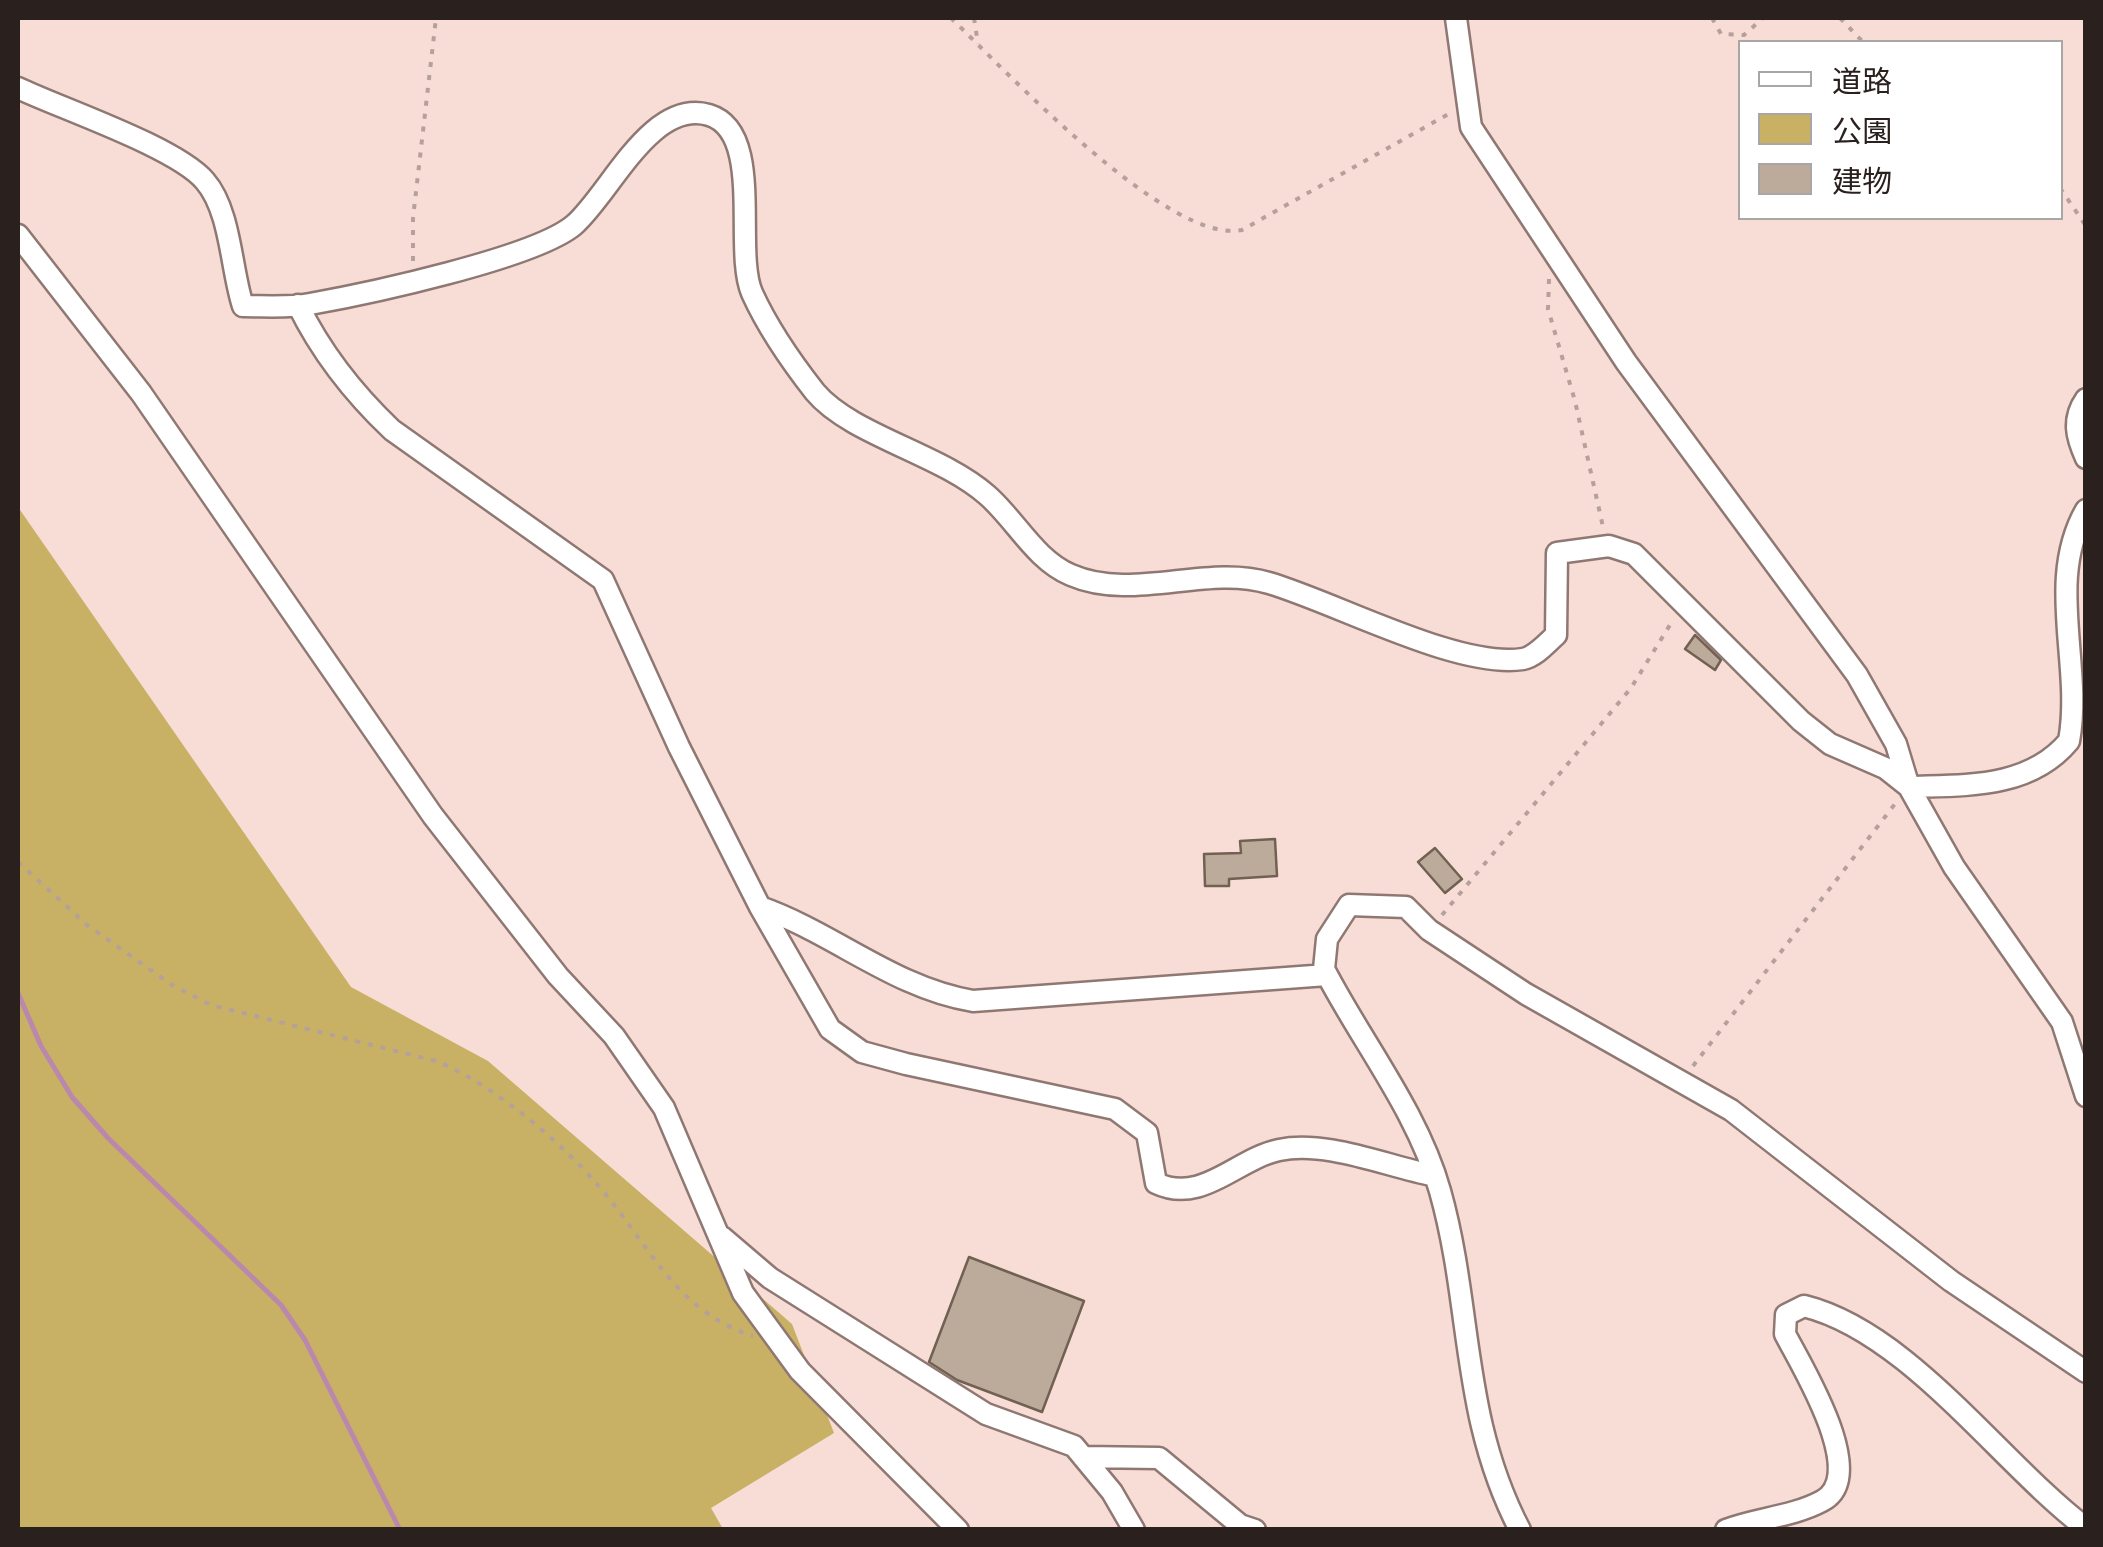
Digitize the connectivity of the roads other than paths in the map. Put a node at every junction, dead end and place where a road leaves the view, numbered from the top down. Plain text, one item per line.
1 (1456, 18) edge
2 (18, 88) edge
3 (18, 234) edge
4 (298, 306) junction
5 (2086, 399) edge
6 (2086, 458) edge
7 (2086, 510) edge
8 (1908, 787) junction
9 (760, 907) junction
10 (1327, 975) junction
11 (2086, 1096) edge
12 (1432, 1175) junction
13 (717, 1233) junction
14 (2086, 1372) edge
15 (1083, 1457) junction
16 (2086, 1528) edge
17 (958, 1530) edge
18 (1134, 1530) edge
19 (1256, 1530) edge
20 (1520, 1530) edge
21 (1726, 1530) edge

1 - 8 street
2 - 4 street
3 - 13 street
4 - 8 street
4 - 9 street
5 - 6 street
7 - 8 street
8 - 11 street
9 - 10 street
9 - 12 street
10 - 12 street
10 - 14 street
12 - 20 street
13 - 15 street
13 - 17 street
15 - 18 street
15 - 19 street
16 - 21 street

